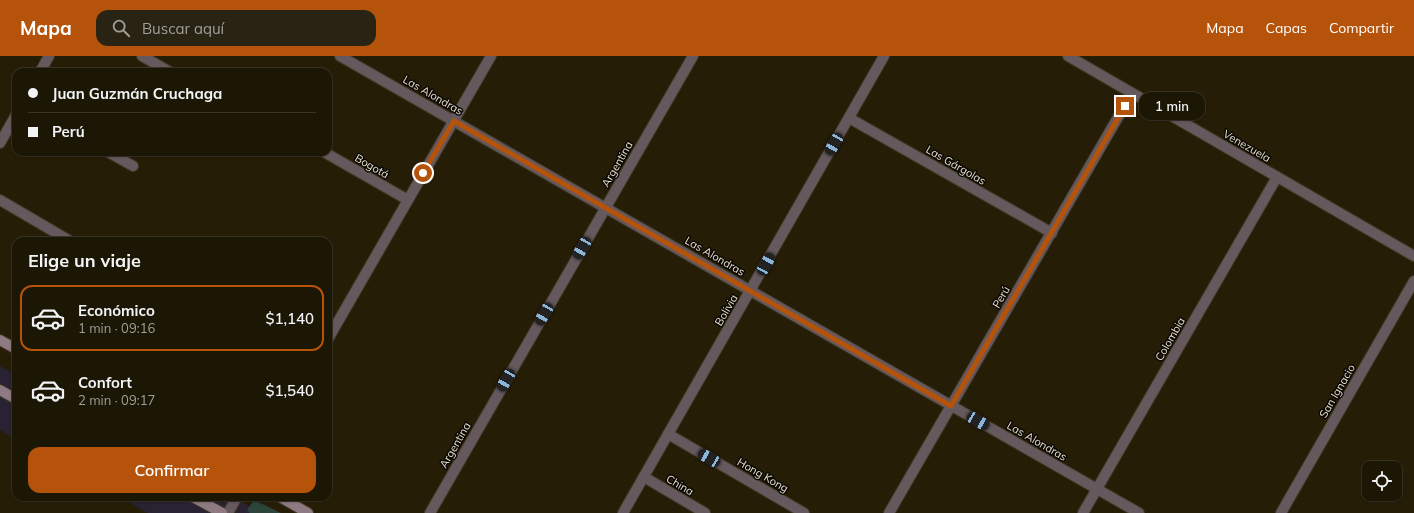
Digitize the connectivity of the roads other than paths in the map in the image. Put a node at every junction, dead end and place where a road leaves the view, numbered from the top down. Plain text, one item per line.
1 (49, 56) edge
2 (142, 56) edge
3 (340, 56) edge
4 (491, 56) edge
5 (693, 56) edge
6 (884, 56) edge
7 (1068, 56) edge
8 (42, 68) edge
9 (163, 68) edge
10 (1132, 93) junction
11 (849, 118) junction
12 (454, 121) junction
13 (12, 122) edge
14 (0, 143) edge
15 (115, 156) edge
16 (331, 156) edge
17 (133, 166) dead end
18 (1277, 177) junction
19 (0, 200) edge
20 (408, 200) junction
21 (605, 208) junction
22 (1052, 233) junction
23 (63, 237) edge
24 (1414, 256) edge
25 (1414, 281) edge
26 (751, 291) junction
27 (332, 325) edge
28 (0, 340) edge
29 (12, 347) edge
30 (0, 390) edge
31 (12, 396) edge
32 (951, 406) junction
33 (668, 434) junction
34 (644, 477) junction
35 (1097, 489) junction
36 (201, 501) edge
37 (235, 501) edge
38 (287, 501) edge
39 (222, 513) edge
40 (228, 513) edge
41 (308, 513) edge
42 (430, 513) edge
43 (623, 513) edge
44 (705, 513) edge
45 (804, 513) edge
46 (889, 513) edge
47 (1083, 513) edge
48 (1139, 513) edge
49 (1281, 513) edge

1 - 8 street
2 - 9 street
3 - 12 street, Las Alondras
4 - 12 street
5 - 21 street, Argentina
6 - 11 street, Bolivia
7 - 10 street, Venezuela
10 - 18 street, Venezuela
10 - 22 street, Perú
11 - 22 street, Las Gárgolas
11 - 26 street, Bolivia
12 - 20 street
12 - 21 street, Las Alondras
13 - 14 street
15 - 17 street
16 - 20 street, Bogotá
18 - 24 street, Venezuela
18 - 35 street, Colombia
19 - 23 street
20 - 27 street
21 - 26 street, Las Alondras
21 - 42 street, Argentina
22 - 32 street, Perú
25 - 49 street, San Ignacio
26 - 32 street, Las Alondras
26 - 33 street, Bolivia
28 - 29 street
30 - 31 street
32 - 35 street, Las Alondras
32 - 46 street, Perú
33 - 34 street, Bolivia
33 - 45 street, Hong Kong
34 - 43 street, Bolivia
34 - 44 street, China
35 - 47 street, Colombia
35 - 48 street, Las Alondras
36 - 39 street
37 - 40 street
38 - 41 street

